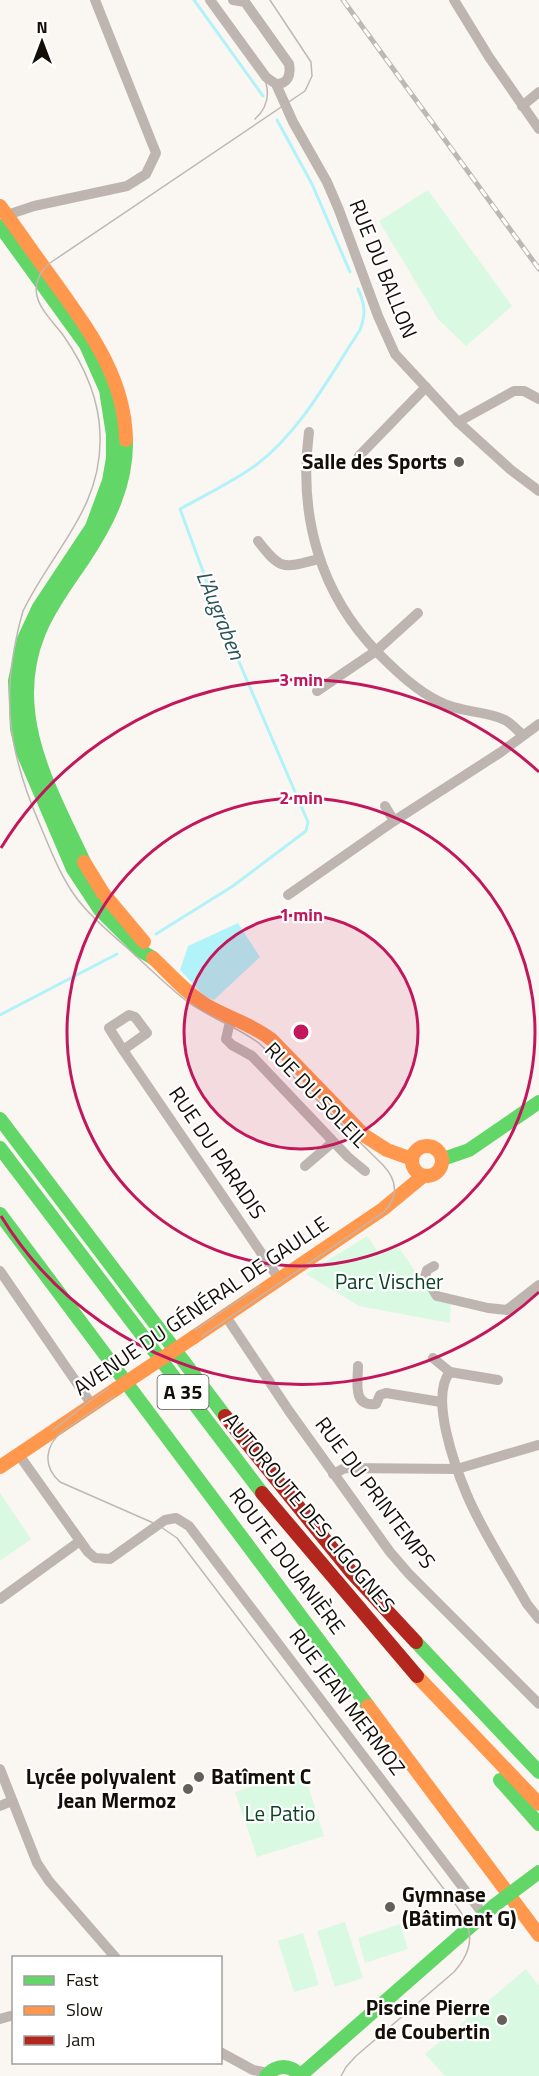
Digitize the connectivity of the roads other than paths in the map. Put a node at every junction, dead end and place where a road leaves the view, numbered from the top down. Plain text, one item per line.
1 (95, 0) edge
2 (210, 0) edge
3 (233, 0) edge
4 (454, 0) edge
5 (276, 84) junction
6 (539, 92) edge
7 (522, 106) junction
8 (539, 129) edge
9 (2, 216) edge
10 (426, 387) junction
11 (539, 399) edge
12 (458, 422) junction
13 (309, 432) dead end
14 (359, 456) dead end
15 (539, 491) edge
16 (258, 541) dead end
17 (319, 559) junction
18 (418, 614) dead end
19 (376, 651) junction
20 (317, 690) dead end
21 (539, 724) edge
22 (523, 735) junction
23 (385, 806) dead end
24 (394, 821) junction
25 (288, 896) dead end
26 (234, 1020) junction
27 (123, 1050) dead end
28 (539, 1102) edge
29 (0, 1119) edge
30 (333, 1142) junction
31 (0, 1148) edge
32 (412, 1159) junction
33 (443, 1159) junction
34 (305, 1166) dead end
35 (365, 1171) dead end
36 (423, 1176) junction
37 (0, 1214) edge
38 (434, 1266) dead end
39 (0, 1271) edge
40 (279, 1279) junction
41 (539, 1285) edge
42 (527, 1296) junction
43 (539, 1298) edge
44 (225, 1315) junction
45 (433, 1358) dead end
46 (358, 1366) dead end
47 (450, 1372) junction
48 (498, 1380) dead end
49 (441, 1402) junction
50 (92, 1405) junction
51 (538, 1445) edge
52 (19, 1455) junction
53 (0, 1467) edge
54 (457, 1469) junction
55 (333, 1474) junction
56 (80, 1541) junction
57 (0, 1599) edge
58 (539, 1619) edge
59 (424, 1684) junction
60 (539, 1704) edge
61 (0, 1769) edge
62 (539, 1772) edge
63 (12, 1801) junction
64 (539, 1804) edge
65 (0, 1806) edge
66 (539, 1824) edge
67 (539, 1872) edge
68 (483, 1914) junction
69 (539, 1935) edge
70 (114, 1956) edge
71 (222, 2053) edge
72 (261, 2074) edge
73 (301, 2076) edge

1 - 9 street
2 - 5 street, RUE DU BALLON
3 - 5 street
4 - 7 street
5 - 10 street, RUE DU BALLON
6 - 7 street
7 - 8 street
9 - 26 main road
10 - 12 street, RUE DU BALLON
10 - 14 street
11 - 12 street
12 - 15 street, RUE DU BALLON
13 - 17 street
16 - 17 street
17 - 19 street
18 - 19 street
19 - 20 street
19 - 22 street
21 - 22 street
22 - 24 street
23 - 24 street
24 - 25 street
26 - 30 street, RUE DU SOLEIL
26 - 32 main road
27 - 40 street, RUE DU PARADIS
28 - 33 main road
29 - 62 main road, AUTOROUTE DES CIGOGNES / A 35
30 - 34 street
30 - 35 street, RUE DU SOLEIL
31 - 59 main road, AUTOROUTE DES CIGOGNES / A 35
32 - 33 main road
32 - 36 main road
33 - 36 main road
36 - 40 main road, AVENUE DU GÉNÉRAL DE GAULLE
37 - 69 main road, ROUTE DOUANIÈRE
38 - 42 street
39 - 50 street
40 - 44 main road, AVENUE DU GÉNÉRAL DE GAULLE
41 - 42 street
42 - 43 street
44 - 50 main road, AVENUE DU GÉNÉRAL DE GAULLE, bridge
44 - 55 street, RUE DU PRINTEMPS
45 - 47 street
46 - 49 street
47 - 48 street
47 - 49 street
49 - 54 street
50 - 52 main road, AVENUE DU GÉNÉRAL DE GAULLE
51 - 54 street
52 - 53 main road, AVENUE DU GÉNÉRAL DE GAULLE
52 - 56 street
54 - 55 street
54 - 58 street
55 - 60 street, RUE DU PRINTEMPS
56 - 57 street
56 - 68 street, RUE JEAN MERMOZ
59 - 64 main road, AUTOROUTE DES CIGOGNES / A 35
59 - 66 main road
61 - 63 street
63 - 65 street
63 - 70 street
67 - 68 main road, bridge
68 - 73 main road
71 - 72 street
72 - 73 main road

